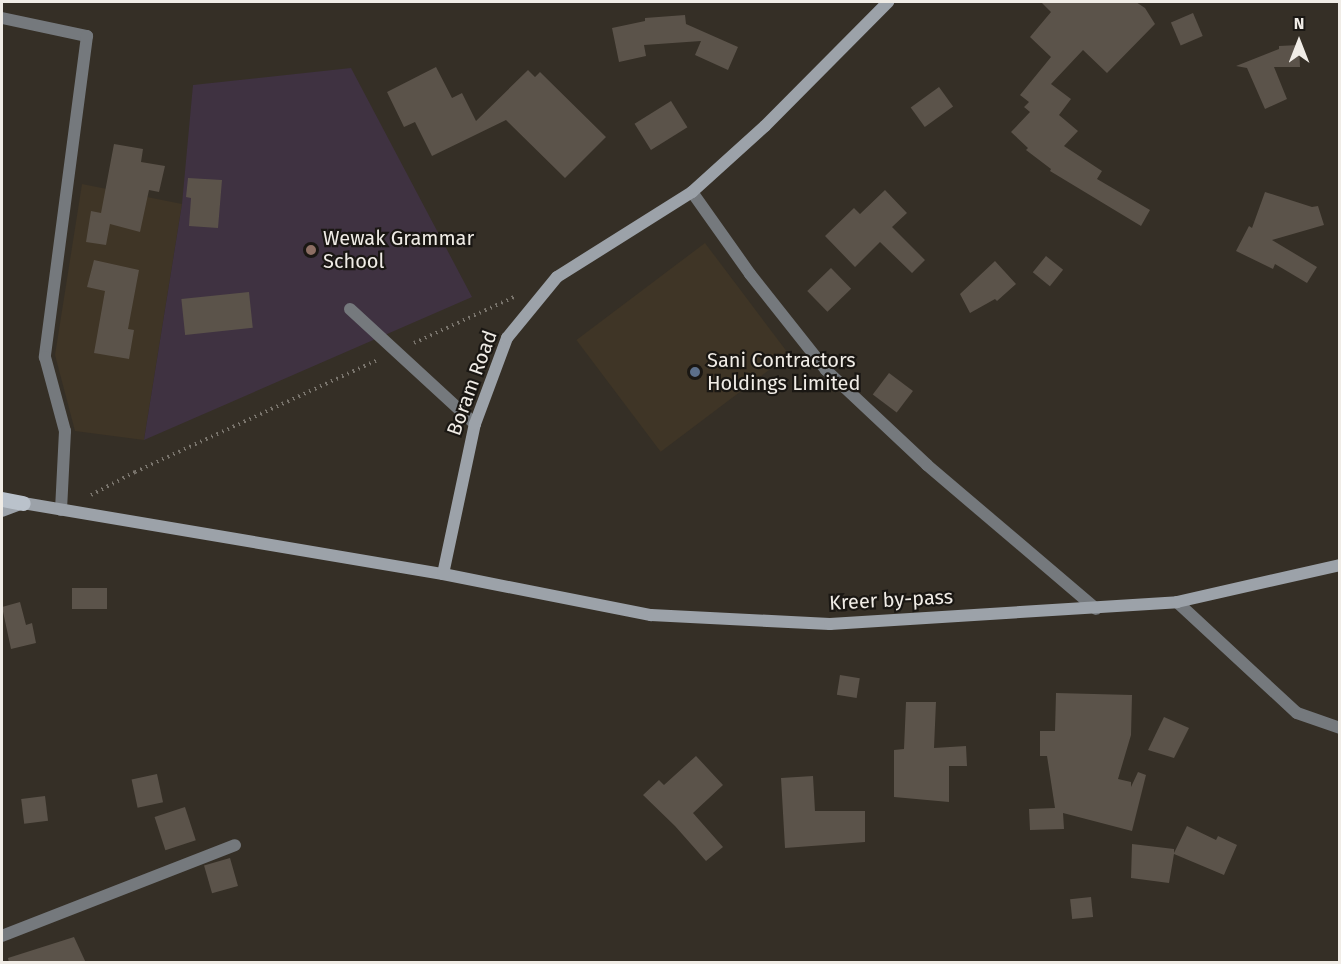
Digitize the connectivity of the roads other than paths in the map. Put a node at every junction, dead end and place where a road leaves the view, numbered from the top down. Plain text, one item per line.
1 (888, 2) edge
2 (2, 18) edge
3 (692, 192) junction
4 (350, 309) dead end
5 (475, 424) junction
6 (2, 499) edge
7 (23, 503) junction
8 (61, 510) junction
9 (2, 511) edge
10 (1340, 565) edge
11 (443, 574) junction
12 (1177, 602) junction
13 (1096, 609) junction
14 (1340, 728) edge
15 (235, 845) dead end
16 (2, 936) edge

1 - 3 main road, Boram Road
2 - 8 street
3 - 5 main road, Boram Road
3 - 13 street
4 - 5 street
5 - 11 main road, Boram Road
6 - 7 main road
7 - 8 main road
7 - 9 main road
8 - 11 main road
10 - 12 main road, Kreer by-pass
11 - 13 main road, Kreer by-pass
12 - 13 main road, Kreer by-pass
12 - 14 street
15 - 16 street

